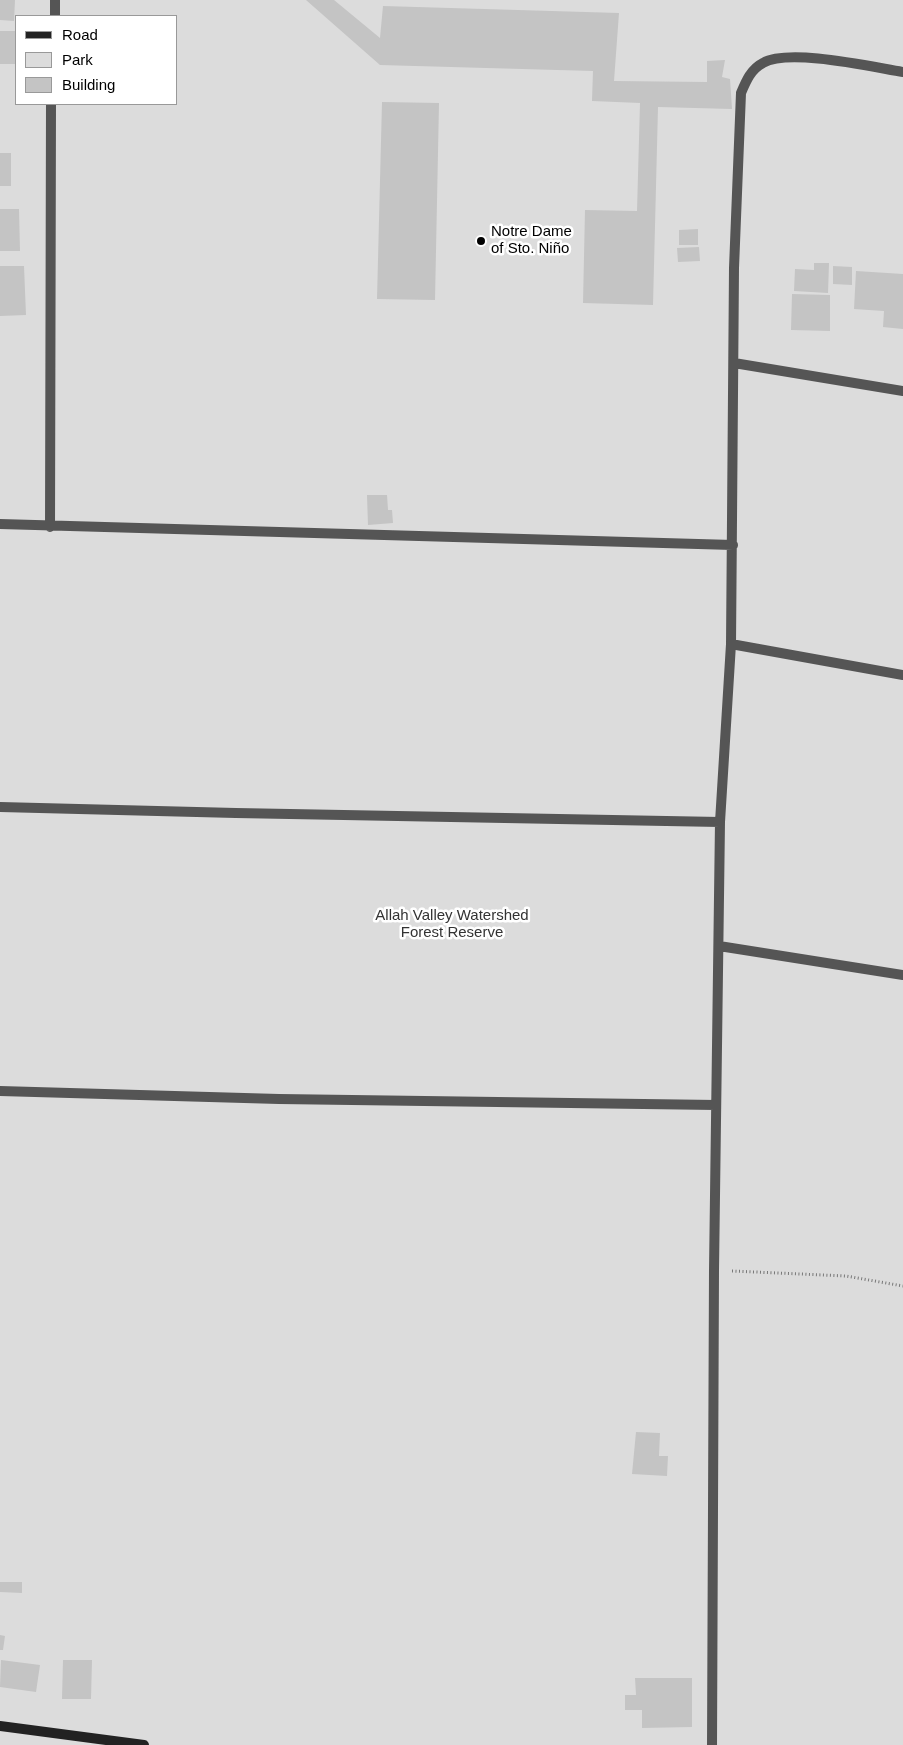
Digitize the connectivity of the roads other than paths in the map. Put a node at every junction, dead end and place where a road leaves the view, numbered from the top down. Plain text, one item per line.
1 (55, 0) edge
2 (55, 15) edge
3 (903, 72) edge
4 (51, 105) edge
5 (734, 363) junction
6 (903, 390) edge
7 (0, 524) edge
8 (50, 527) junction
9 (733, 545) junction
10 (731, 644) junction
11 (903, 675) edge
12 (0, 806) edge
13 (720, 822) junction
14 (719, 946) junction
15 (903, 976) edge
16 (0, 1091) edge
17 (716, 1105) junction
18 (0, 1726) edge
19 (144, 1745) edge
20 (712, 1745) edge

1 - 2 street
3 - 5 street
4 - 8 street
5 - 6 street
5 - 9 street
7 - 8 street
8 - 9 street
9 - 10 street
10 - 11 street
10 - 13 street
12 - 13 street
13 - 14 street
14 - 15 street
14 - 17 street
16 - 17 street
17 - 20 street
18 - 19 main road

